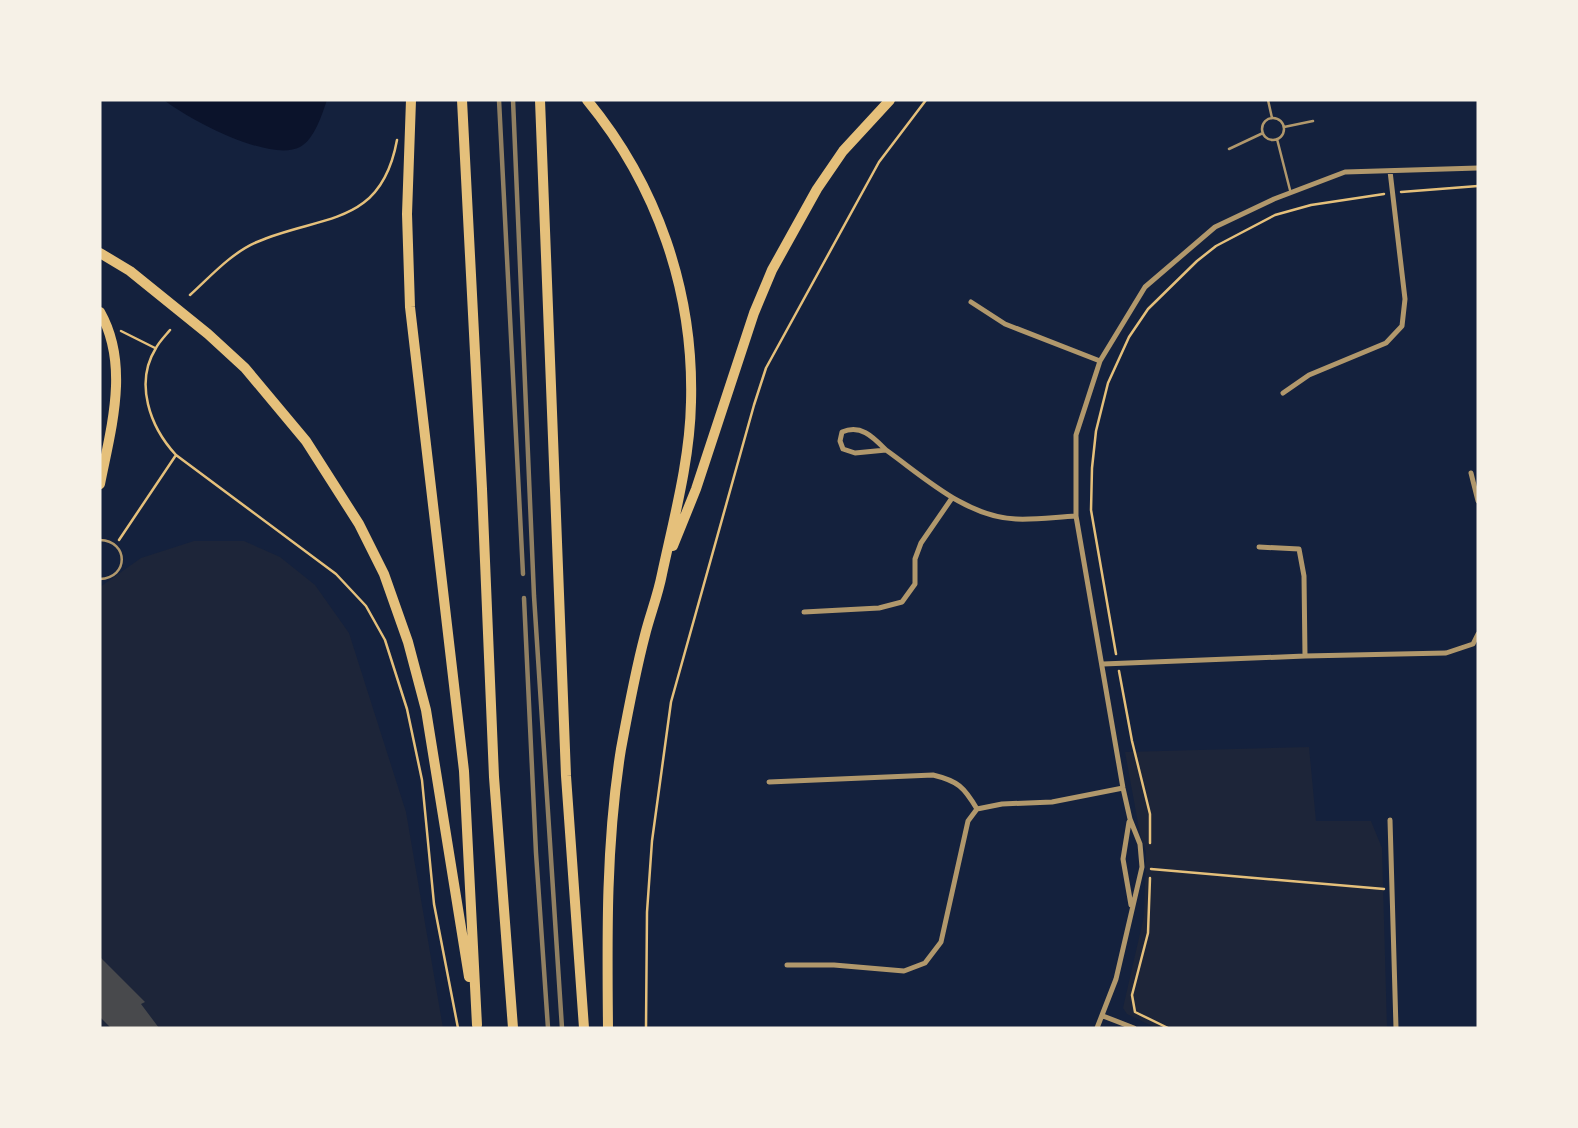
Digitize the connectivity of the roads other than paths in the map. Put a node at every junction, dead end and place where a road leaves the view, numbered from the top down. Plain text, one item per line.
1 (411, 100) edge
2 (462, 100) edge
3 (540, 100) edge
4 (587, 100) edge
5 (890, 100) edge
6 (1268, 100) edge
7 (1272, 118) junction
8 (1313, 121) dead end
9 (1284, 127) junction
10 (1263, 133) junction
11 (1277, 138) junction
12 (1229, 149) dead end
13 (1478, 168) edge
14 (1390, 171) junction
15 (1291, 194) junction
16 (100, 253) edge
17 (971, 302) dead end
18 (100, 312) edge
19 (1100, 361) junction
20 (1283, 393) dead end
21 (887, 450) junction
22 (1471, 473) dead end
23 (100, 484) edge
24 (952, 498) junction
25 (1478, 500) edge
26 (1076, 516) junction
27 (100, 540) edge
28 (1259, 547) dead end
29 (663, 569) junction
30 (100, 579) edge
31 (804, 612) dead end
32 (1478, 634) edge
33 (1305, 656) junction
34 (1103, 664) junction
35 (769, 782) dead end
36 (1123, 788) junction
37 (977, 809) junction
38 (1130, 819) junction
39 (1390, 820) dead end
40 (1132, 908) junction
41 (787, 965) dead end
42 (1103, 1016) junction
43 (477, 1027) edge
44 (513, 1028) edge
45 (584, 1028) edge
46 (608, 1028) edge
47 (1097, 1028) edge
48 (1134, 1028) edge
49 (1396, 1028) edge

1 - 43 highway
2 - 44 highway
3 - 45 highway
4 - 29 highway
5 - 29 highway
6 - 7 lane
7 - 9 lane
7 - 10 lane
8 - 9 lane
9 - 11 lane
10 - 11 lane
10 - 12 lane
11 - 15 lane
13 - 14 street
14 - 15 street
14 - 20 street
15 - 19 street
16 - 43 highway
17 - 19 street
18 - 23 highway
19 - 26 street
21 - 21 street
21 - 24 street
22 - 25 street
24 - 26 street
24 - 31 street
26 - 34 street
27 - 30 lane
28 - 33 street
29 - 46 highway
32 - 33 street
33 - 34 street
34 - 36 street
35 - 37 street
36 - 37 street
36 - 38 street
37 - 41 street
38 - 40 street
38 - 40 street
39 - 49 street
40 - 42 street
42 - 47 street
42 - 48 street

